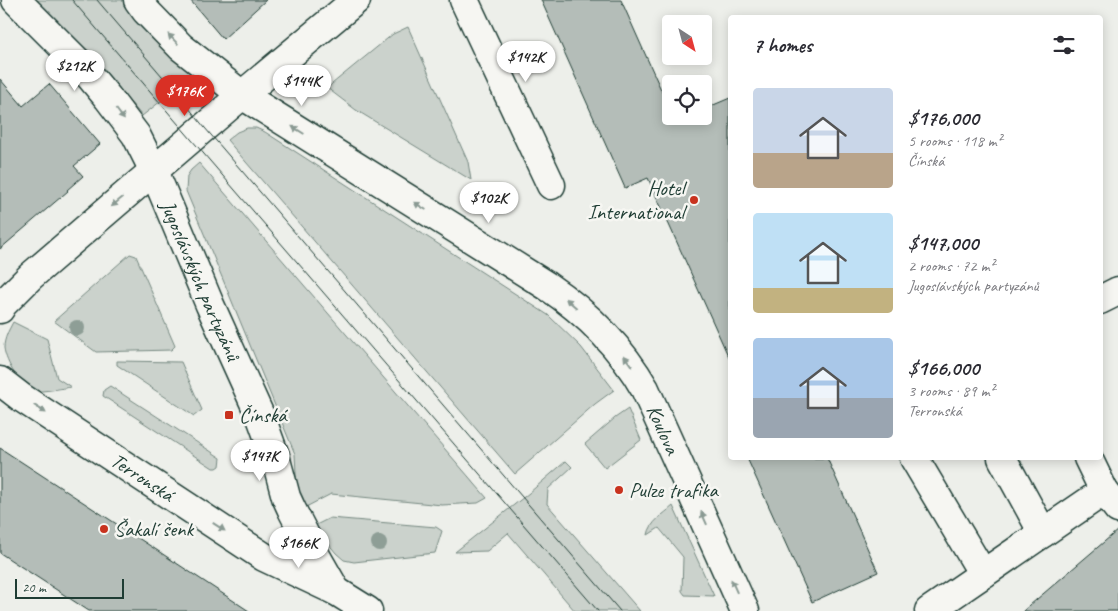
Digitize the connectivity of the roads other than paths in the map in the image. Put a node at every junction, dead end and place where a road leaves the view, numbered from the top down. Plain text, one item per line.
1 (16, 0) edge
2 (138, 0) edge
3 (356, 0) edge
4 (464, 0) edge
5 (242, 95) junction
6 (154, 171) junction
7 (551, 185) dead end
8 (1118, 291) edge
9 (1103, 298) edge
10 (0, 309) edge
11 (0, 381) edge
12 (915, 460) edge
13 (1003, 460) edge
14 (1089, 460) edge
15 (1111, 500) edge
16 (1043, 533) junction
17 (982, 574) junction
18 (336, 591) junction
19 (368, 611) edge
20 (746, 611) edge
21 (929, 611) edge

1 -> 6 main road, Jugoslávských partyzánů
5 -> 2 main road
3 - 5 main road
4 - 7 main road
5 - 6 main road
20 -> 5 main road, Koulova
6 -> 10 main road
6 - 18 main road, Jugoslávských partyzánů
8 - 9 main road
11 -> 18 main road, Terronská
12 - 17 main road
13 - 16 main road
14 - 15 main road
15 - 16 main road
16 - 17 main road
17 - 21 main road
18 - 19 main road, Terronská

